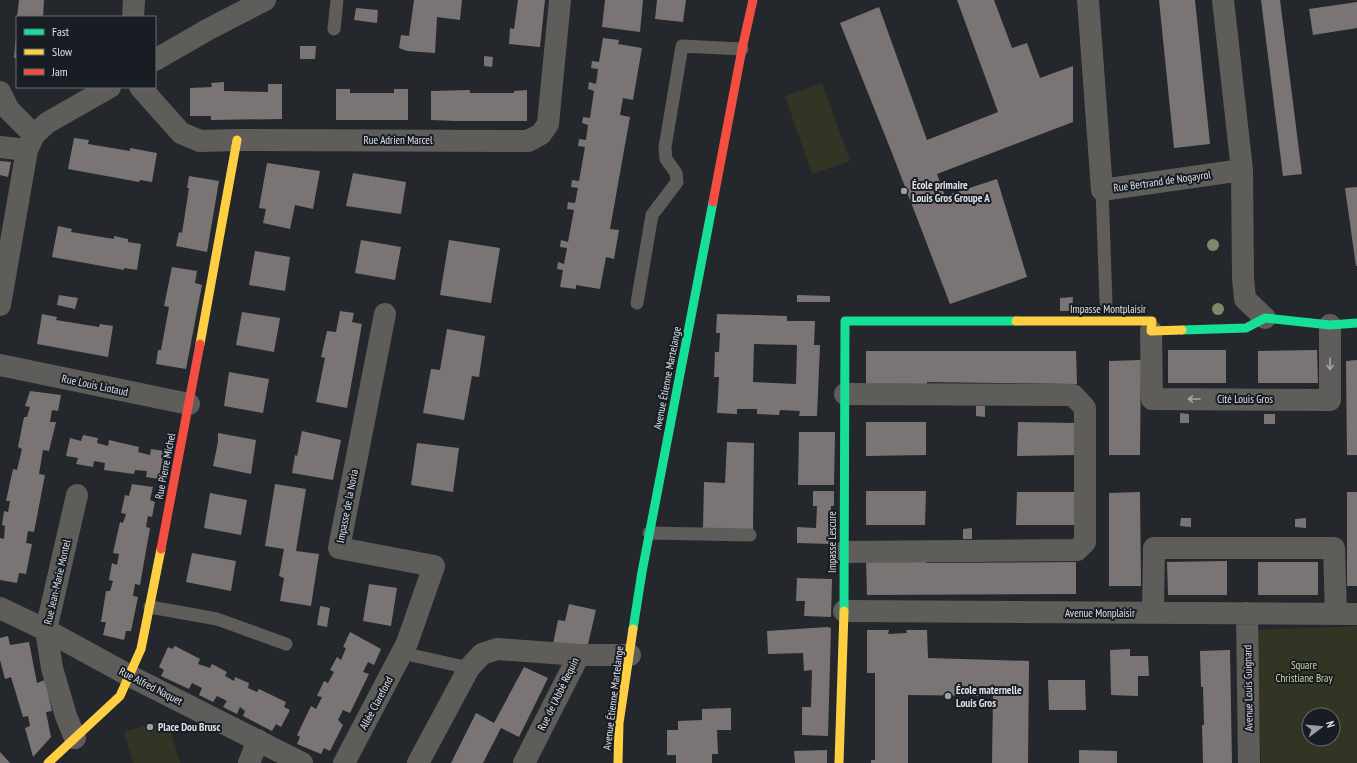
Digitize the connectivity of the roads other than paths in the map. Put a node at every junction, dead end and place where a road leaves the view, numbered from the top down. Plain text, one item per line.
1 (134, 0) edge
2 (265, 0) edge
3 (338, 0) edge
4 (560, 0) edge
5 (753, 0) edge
6 (1088, 0) edge
7 (1223, 0) edge
8 (133, 16) edge
9 (334, 29) dead end
10 (742, 49) junction
11 (156, 59) edge
12 (108, 88) edge
13 (141, 88) edge
14 (0, 92) edge
15 (237, 140) junction
16 (31, 142) junction
17 (0, 147) edge
18 (1242, 170) junction
19 (1102, 190) junction
20 (1106, 302) dead end
21 (637, 303) dead end
22 (0, 305) edge
23 (385, 314) dead end
24 (1265, 318) junction
25 (845, 321) joint
26 (1357, 323) edge
27 (1330, 325) junction
28 (1151, 331) junction
29 (0, 365) edge
30 (845, 394) junction
31 (189, 404) junction
32 (77, 495) dead end
33 (649, 533) junction
34 (750, 535) dead end
35 (844, 552) junction
36 (150, 607) junction
37 (0, 608) edge
38 (844, 611) junction
39 (1153, 613) junction
40 (1247, 614) junction
41 (1347, 614) edge
42 (46, 630) junction
43 (286, 644) dead end
44 (404, 648) junction
45 (579, 655) junction
46 (630, 655) junction
47 (469, 668) junction
48 (130, 676) junction
49 (75, 738) junction
50 (258, 740) junction
51 (48, 763) edge
52 (249, 763) edge
53 (302, 763) edge
54 (344, 763) edge
55 (418, 763) edge
56 (524, 763) edge
57 (618, 763) edge
58 (839, 763) edge
59 (1249, 763) edge

1 - 8 street
2 - 11 street
3 - 9 lane
4 - 15 street, Rue Adrien Marcel
5 - 10 street, Avenue Étienne Martelange
6 - 19 street, Rue Bertrand de Nogayrol
7 - 18 street
10 - 21 lane
10 - 33 street, Avenue Étienne Martelange
12 - 16 street
13 - 15 street, Rue Adrien Marcel
14 - 16 street
15 - 31 street, Rue Pierre Michel
16 - 17 street
16 - 22 street
18 - 19 street, Rue Bertrand de Nogayrol
18 - 24 street
19 - 20 lane
23 - 44 street, Impasse de la Noria
24 - 27 street
24 - 28 street, Impasse Montplaisir
25 - 28 street, Impasse Montplaisir
25 - 30 street, Impasse Lescure
26 - 27 street
27 -> 28 street, Cité Louis Gros
29 - 31 street, Rue Louis Liotaud
30 - 35 street, Impasse Lescure
30 - 35 street
31 - 36 street, Rue Pierre Michel
32 - 42 street, Rue Jean-Marie Montel
33 - 34 lane
33 - 46 street, Avenue Étienne Martelange
35 - 38 street, Impasse Lescure
36 - 43 lane
36 - 48 street, Rue Pierre Michel
37 - 42 street, Rue Alfred Naquet
38 - 39 street, Avenue Monplaisir
38 - 58 street, Impasse Lescure
39 - 40 street, Avenue Monplaisir
39 - 41 street
40 - 41 street, Avenue Monplaisir
40 - 59 street, Avenue Louis Guignard
42 - 48 street, Rue Alfred Naquet
42 - 49 street, Rue Jean-Marie Montel
44 - 47 lane
44 - 54 street, Allée Clarefond
45 - 46 street
45 - 47 street, Rue de l'Abbé Requin
45 - 56 street, Rue de l'Abbé Requin
46 - 57 street, Avenue Étienne Martelange
47 - 55 street
48 - 49 street, Rue Pierre Michel
48 - 50 street, Rue Alfred Naquet
49 - 51 street, Rue Pierre Michel
50 - 52 street
50 - 53 street, Rue Alfred Naquet

